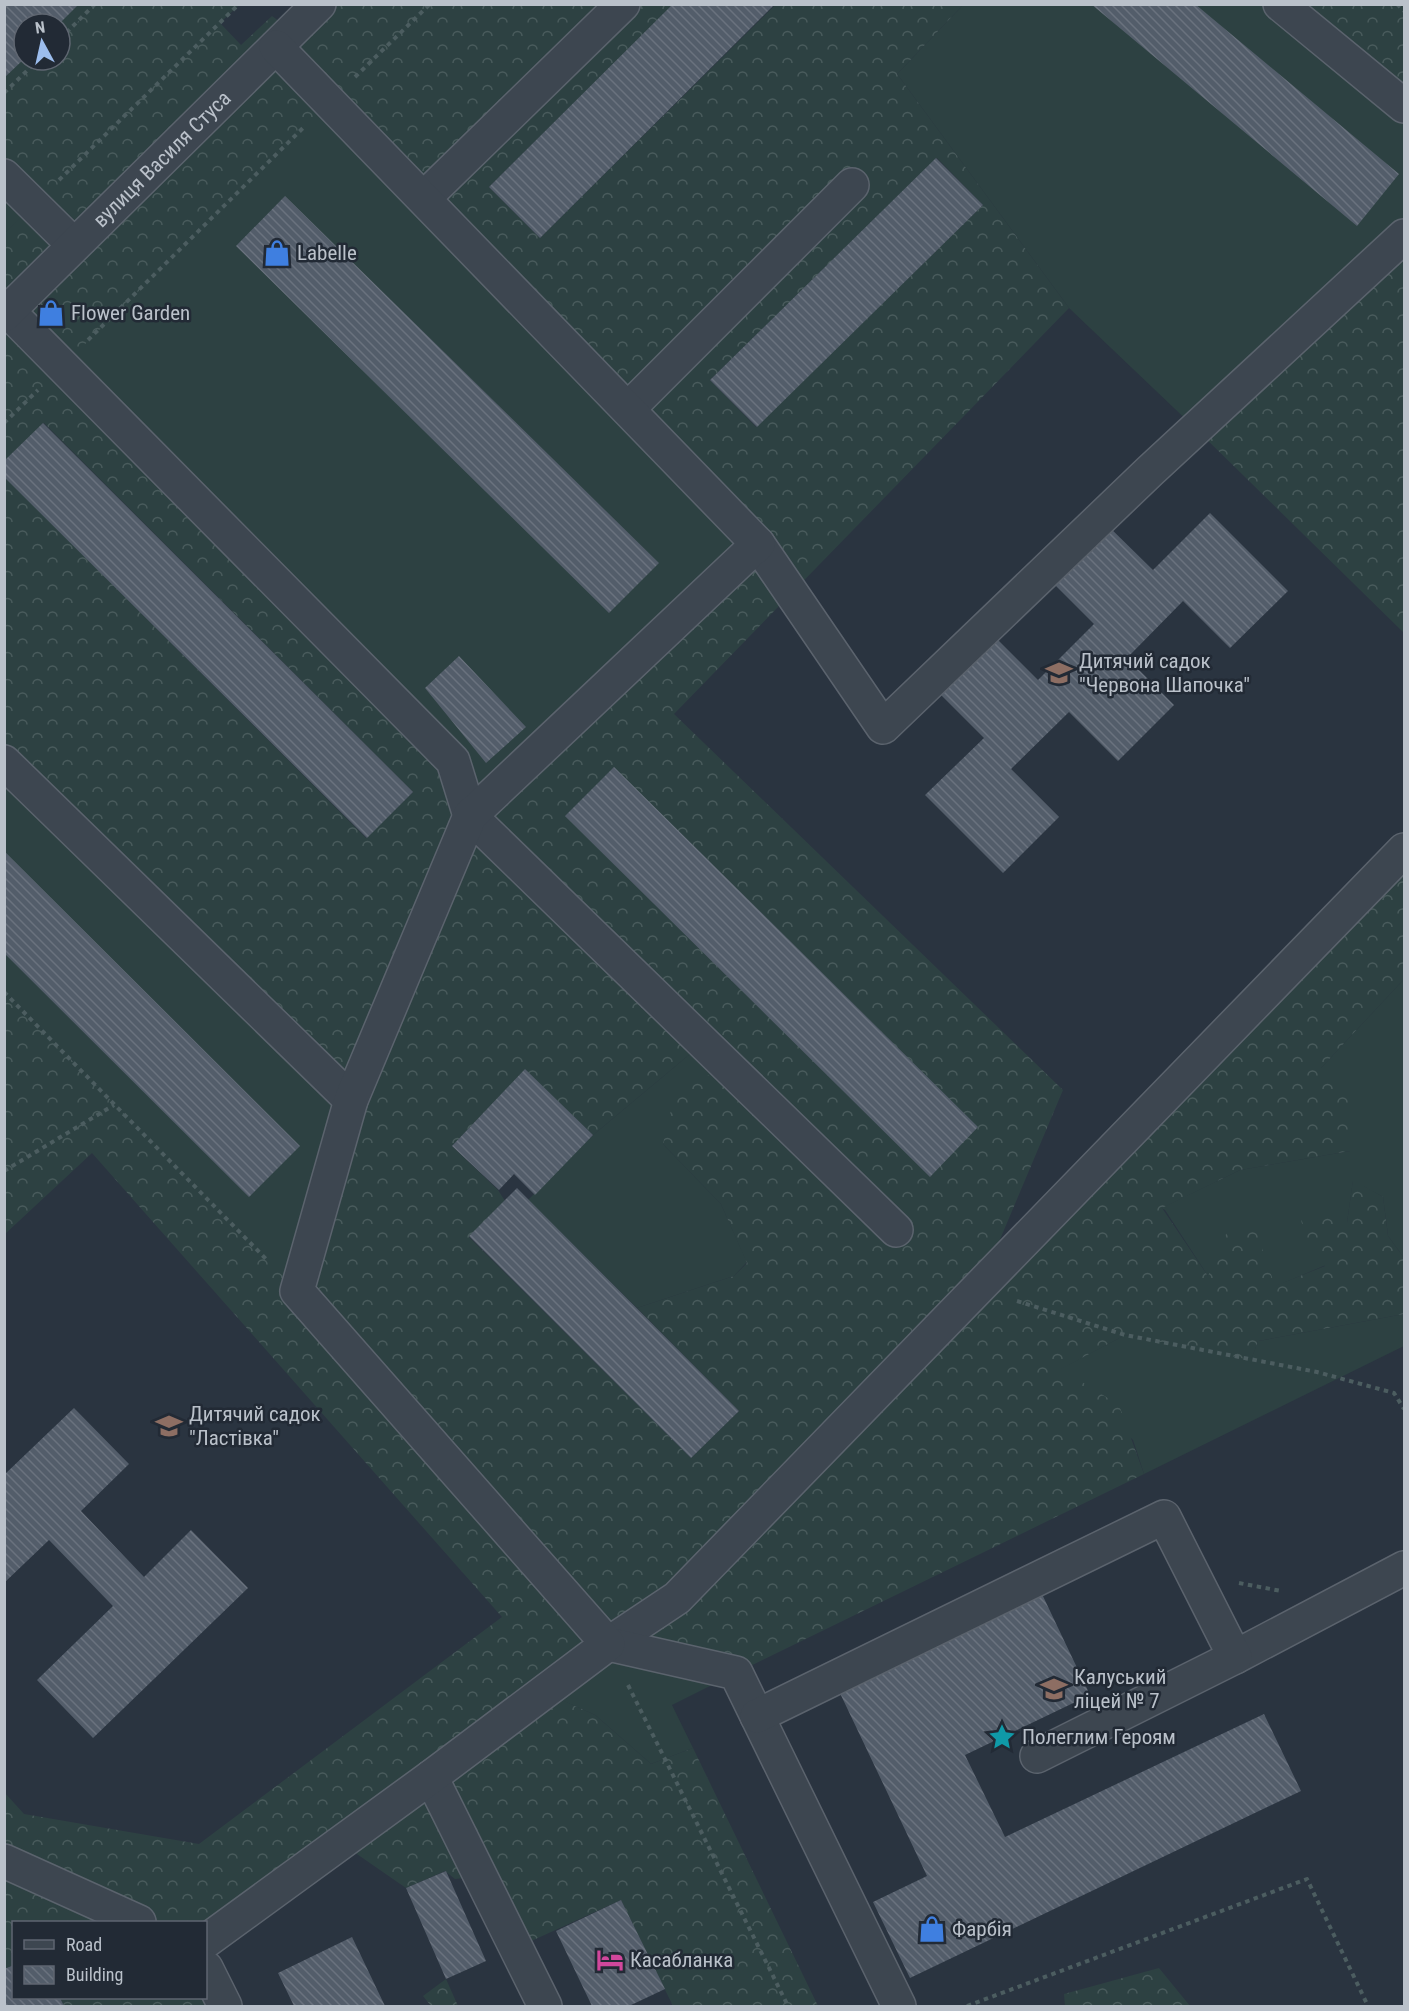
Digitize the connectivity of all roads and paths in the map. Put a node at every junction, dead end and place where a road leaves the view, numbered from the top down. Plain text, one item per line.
1 (95, 4) edge
2 (239, 4) edge
3 (319, 4) edge
4 (430, 4) edge
5 (623, 4) edge
6 (1280, 4) edge
7 (1397, 4) edge
8 (1404, 10) edge
9 (72, 27) edge
10 (276, 47) junction
11 (26, 72) edge
12 (4, 93) edge
13 (330, 101) junction
14 (1404, 106) edge
15 (4, 176) edge
16 (852, 185) dead end
17 (424, 198) junction
18 (34, 205) junction
19 (1404, 236) edge
20 (74, 245) junction
21 (6, 313) edge
22 (61, 367) junction
23 (628, 409) junction
24 (4, 423) edge
25 (758, 544) junction
26 (4, 762) edge
27 (471, 816) junction
28 (1404, 850) edge
29 (4, 992) edge
30 (351, 1100) junction
31 (115, 1104) junction
32 (4, 1171) edge
33 (896, 1230) dead end
34 (979, 1289) junction
35 (297, 1291) junction
36 (1404, 1409) edge
37 (1404, 1568) edge
38 (608, 1644) junction
39 (1235, 1657) junction
40 (757, 1716) junction
41 (1037, 1756) dead end
42 (431, 1777) junction
43 (4, 1861) edge
44 (135, 1921) edge
45 (207, 1940) edge
46 (207, 1970) edge
47 (225, 2007) edge
48 (545, 2007) edge
49 (788, 2007) edge
50 (899, 2007) edge
51 (967, 2007) edge
52 (1368, 2007) edge

1 - 9 path
2 - 18 path
3 - 10 street, вулиця Василя Стуса
4 - 13 path
5 - 17 street
6 - 14 street
7 - 8 path
10 - 13 street
10 - 20 street, вулиця Василя Стуса
11 - 12 path
13 - 17 street
13 - 22 path
15 - 18 street
16 - 23 street
17 - 23 street
18 - 20 street
19 - 25 street
20 - 21 street, вулиця Василя Стуса
21 - 22 street
22 - 24 path
22 - 27 street
23 - 25 street
25 - 27 street
26 - 30 street
27 - 30 street
27 - 33 street
28 - 34 street
29 - 31 path
30 - 35 street
31 - 32 path
31 - 35 path
34 - 36 path
34 - 38 street
35 - 38 street
37 - 39 street
38 - 40 street
38 - 42 street
38 - 49 path
39 - 40 street
39 - 41 street
40 - 50 street
42 - 45 street
42 - 48 street
43 - 44 street
46 - 47 street
51 - 52 path

